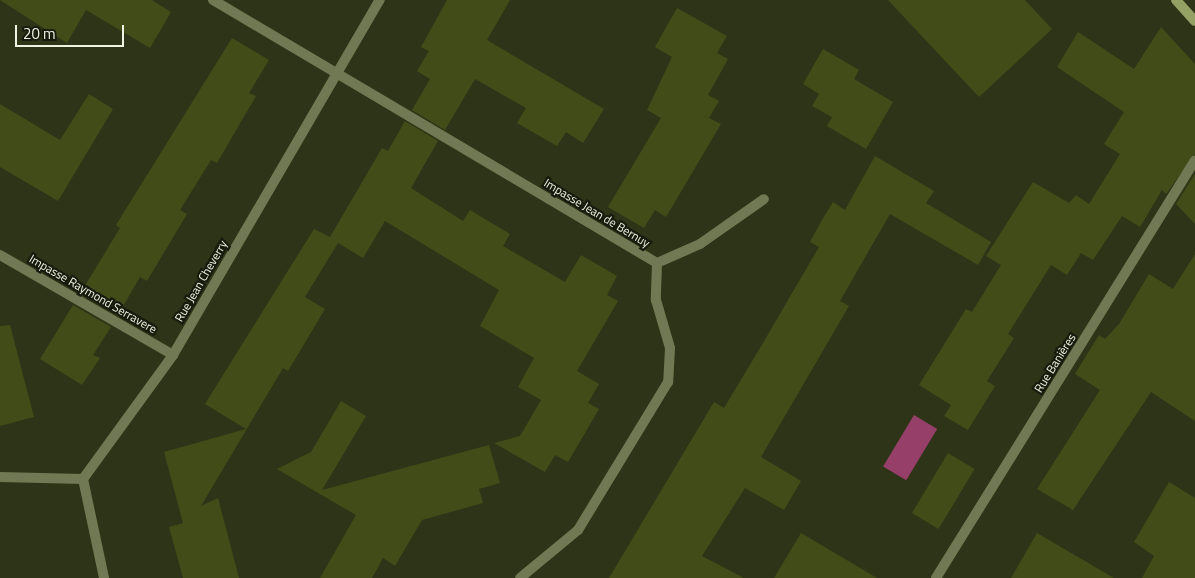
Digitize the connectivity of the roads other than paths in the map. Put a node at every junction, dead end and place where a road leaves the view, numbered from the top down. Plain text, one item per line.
1 (213, 0) edge
2 (380, 0) edge
3 (1176, 0) edge
4 (1195, 21) edge
5 (336, 72) junction
6 (1195, 162) edge
7 (764, 199) dead end
8 (0, 255) edge
9 (656, 263) junction
10 (173, 355) junction
11 (0, 477) edge
12 (83, 479) junction
13 (104, 578) edge
14 (520, 578) edge
15 (936, 578) edge

1 - 5 street, Impasse Jean de Bernuy
2 - 5 street, Rue Jean Cheverry
3 - 4 main road
5 - 9 street, Impasse Jean de Bernuy
5 - 10 street, Rue Jean Cheverry
6 - 15 street, Rue Banières
7 - 9 street
8 - 10 street, Impasse Raymond Serravere
9 - 14 street, Impasse Jean de Bernuy
10 - 12 street, Rue Jean Cheverry
11 - 12 street
12 - 13 street

